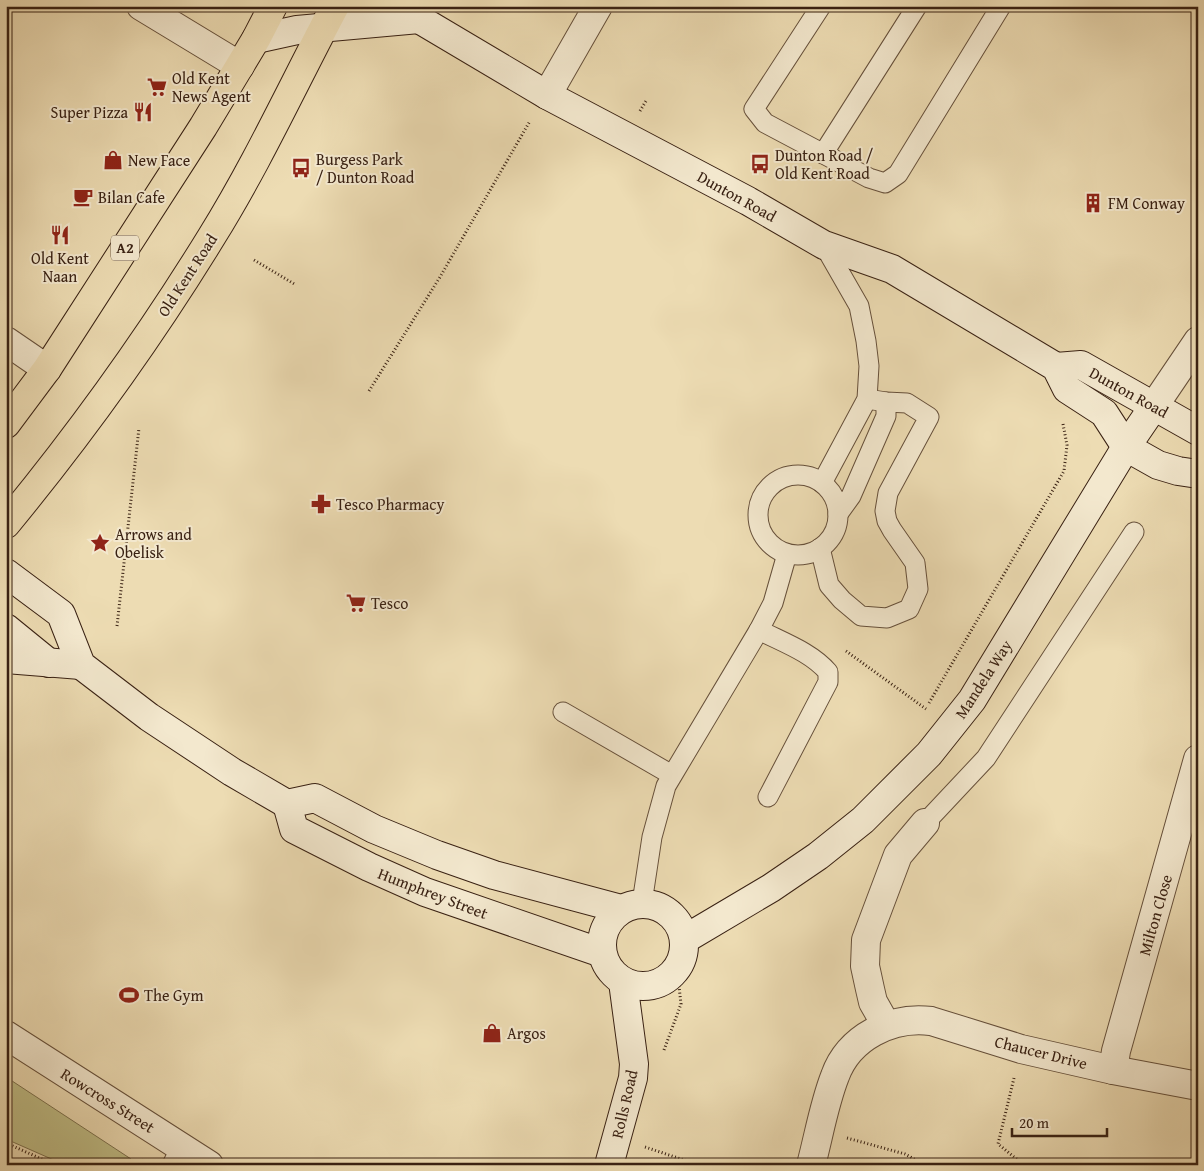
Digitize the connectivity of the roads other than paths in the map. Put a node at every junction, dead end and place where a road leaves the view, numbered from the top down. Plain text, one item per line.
1 (273, 6) edge
2 (598, 6) edge
3 (821, 6) edge
4 (917, 6) edge
5 (1001, 6) edge
6 (415, 12) edge
7 (142, 13) edge
8 (330, 17) edge
9 (256, 39) junction
10 (240, 66) junction
11 (540, 105) junction
12 (823, 154) junction
13 (824, 244) junction
14 (6, 341) edge
15 (1198, 341) edge
16 (1056, 367) junction
17 (47, 369) junction
18 (867, 399) junction
19 (886, 402) junction
20 (1154, 406) junction
21 (6, 424) edge
22 (1198, 431) edge
23 (1126, 447) junction
24 (1198, 474) edge
25 (822, 483) junction
26 (838, 514) junction
27 (6, 524) edge
28 (1134, 532) dead end
29 (820, 548) junction
30 (787, 554) junction
31 (6, 573) edge
32 (6, 628) edge
33 (759, 630) junction
34 (6, 659) edge
35 (49, 664) junction
36 (81, 665) junction
37 (563, 712) dead end
38 (1198, 759) edge
39 (672, 775) junction
40 (768, 797) dead end
41 (287, 804) junction
42 (925, 824) joint
43 (1188, 838) edge
44 (632, 906) junction
45 (685, 939) junction
46 (602, 953) junction
47 (623, 982) junction
48 (886, 1025) junction
49 (6, 1035) edge
50 (1113, 1070) junction
51 (1198, 1086) edge
52 (177, 1156) edge
53 (209, 1165) edge
54 (609, 1165) edge
55 (811, 1165) edge

1 - 9 highway, A2
2 - 11 main road
3 - 12 lane
4 - 12 lane
5 - 12 lane
6 - 8 main road, Dunton Road
6 - 11 main road, Dunton Road
7 - 10 main road
8 - 9 main road, Dunton Road
8 - 27 highway, Old Kent Road
9 - 10 highway, A2
10 - 17 highway, A2
11 - 13 main road, Dunton Road
13 - 16 main road, Dunton Road
13 - 18 lane
14 - 17 main road
15 - 20 main road, Mandela Way
16 - 20 main road, Dunton Road
16 - 23 main road, Dunton Road
17 - 21 highway, A2
18 - 19 lane
18 - 25 lane
19 - 26 lane
19 - 29 lane
20 - 22 main road, Dunton Road
20 - 23 main road, Mandela Way
23 - 24 main road, Dunton Road
23 - 45 main road, Mandela Way
25 - 26 lane
25 - 30 lane
26 - 29 lane
28 - 42 lane
29 - 30 lane
30 - 33 lane
31 - 36 main road
32 - 35 main road
33 - 39 lane
33 - 40 lane
34 - 35 main road
35 - 36 main road
36 - 41 main road
37 - 39 lane
38 - 43 main road, Milton Close
39 - 44 lane
41 - 44 main road
41 - 46 main road, Humphrey Street
42 - 48 main road
43 - 50 main road, Milton Close
44 - 45 main road
44 - 46 main road
45 - 47 main road
46 - 47 main road
47 - 54 main road, Rolls Road
48 - 50 main road, Chaucer Drive
48 - 55 main road, Chaucer Drive
49 - 52 main road, Rowcross Street
50 - 51 main road, Chaucer Drive
52 - 53 main road, Rowcross Street

